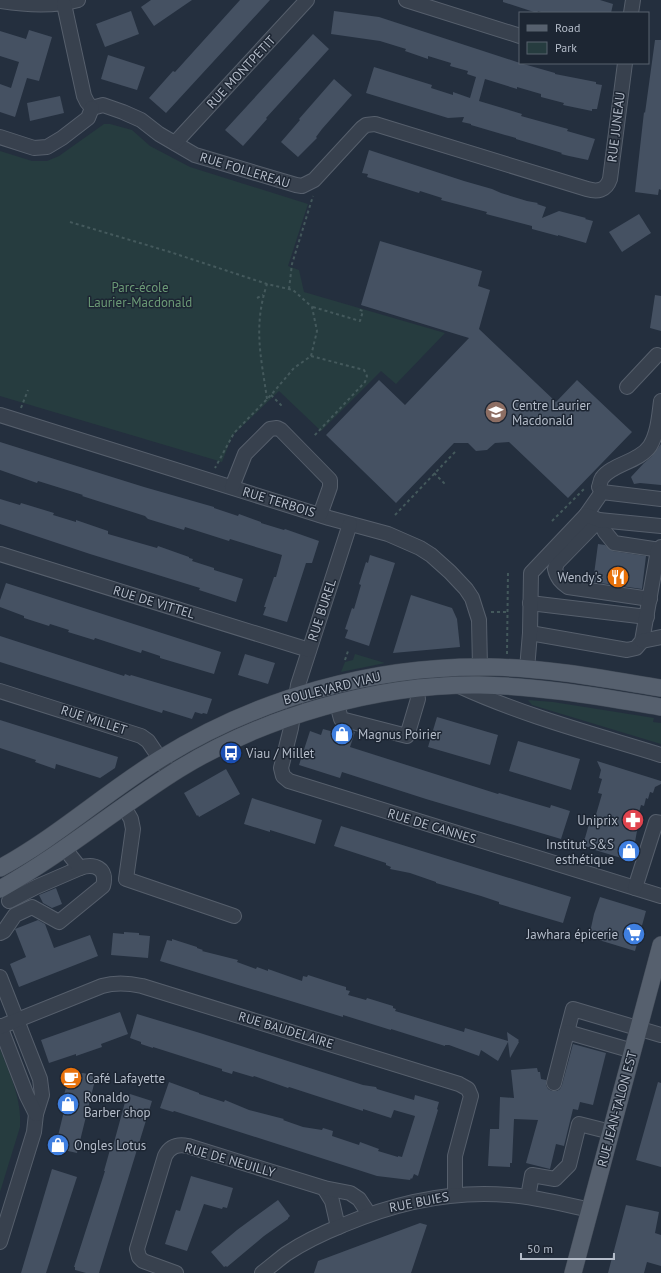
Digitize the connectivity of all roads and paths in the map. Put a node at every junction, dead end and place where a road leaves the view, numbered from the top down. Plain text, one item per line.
1 (78, 0) edge
2 (307, 0) edge
3 (406, 0) edge
4 (633, 0) edge
5 (0, 1) edge
6 (64, 4) junction
7 (631, 12) edge
8 (519, 36) edge
9 (625, 64) edge
10 (92, 108) junction
11 (0, 138) edge
12 (175, 143) junction
13 (604, 189) joint
14 (313, 194) dead end
15 (70, 222) dead end
16 (267, 284) junction
17 (289, 289) junction
18 (263, 296) junction
19 (257, 298) dead end
20 (312, 307) junction
21 (357, 309) dead end
22 (657, 355) dead end
23 (311, 356) junction
24 (627, 387) dead end
25 (28, 390) dead end
26 (271, 395) junction
27 (267, 399) junction
28 (661, 401) edge
29 (282, 406) dead end
30 (21, 408) dead end
31 (0, 415) edge
32 (314, 436) dead end
33 (455, 452) dead end
34 (215, 468) dead end
35 (434, 473) junction
36 (590, 483) dead end
37 (445, 484) dead end
38 (232, 487) junction
39 (602, 492) junction
40 (661, 499) edge
41 (320, 515) junction
42 (395, 515) dead end
43 (593, 517) junction
44 (552, 521) dead end
45 (350, 524) junction
46 (661, 526) edge
47 (660, 549) edge
48 (0, 554) edge
49 (508, 571) dead end
50 (650, 599) junction
51 (530, 603) junction
52 (491, 612) dead end
53 (507, 612) junction
54 (647, 617) junction
55 (530, 633) junction
56 (661, 637) edge
57 (642, 641) junction
58 (309, 650) junction
59 (348, 650) dead end
60 (507, 657) dead end
61 (345, 660) dead end
62 (480, 667) junction
63 (527, 669) junction
64 (661, 677) edge
65 (638, 684) junction
66 (459, 686) junction
67 (531, 688) junction
68 (661, 688) edge
69 (416, 689) junction
70 (0, 691) edge
71 (296, 696) junction
72 (336, 704) junction
73 (661, 707) edge
74 (521, 711) junction
75 (293, 717) junction
76 (661, 754) edge
77 (160, 759) junction
78 (171, 775) junction
79 (124, 807) junction
80 (661, 823) edge
81 (65, 849) junction
82 (0, 868) edge
83 (80, 868) junction
84 (104, 875) junction
85 (126, 879) junction
86 (635, 888) junction
87 (26, 892) junction
88 (4, 893) edge
89 (661, 896) edge
90 (32, 907) junction
91 (15, 915) junction
92 (234, 916) dead end
93 (0, 933) edge
94 (661, 945) edge
95 (659, 964) edge
96 (0, 977) edge
97 (18, 1020) junction
98 (0, 1027) edge
99 (639, 1028) junction
100 (567, 1032) junction
101 (661, 1035) edge
102 (633, 1051) junction
103 (554, 1082) dead end
104 (36, 1114) junction
105 (611, 1132) junction
106 (554, 1179) junction
107 (324, 1188) junction
108 (456, 1195) junction
109 (528, 1197) junction
110 (550, 1201) junction
111 (590, 1210) junction
112 (369, 1214) junction
113 (338, 1227) junction
114 (0, 1242) edge
115 (176, 1273) edge
116 (262, 1273) edge
117 (573, 1273) edge

1 - 6 street
2 - 12 street, RUE MONTPETIT
3 - 8 street
4 - 7 street
5 - 6 street
6 - 10 street
9 - 13 street, RUE JUNEAU
10 - 11 street
10 - 12 street, RUE FOLLEREAU
12 - 13 street, RUE FOLLEREAU
14 - 17 path
15 - 16 path
16 - 17 path
16 - 18 path
17 - 20 path
18 - 19 path
18 - 27 path
20 - 21 path
20 - 23 path
22 - 24 street
23 - 26 path
23 - 32 path
25 - 30 path
26 - 27 path
26 - 29 path
27 - 34 path
28 - 39 street
31 - 38 street, RUE TERBOIS
33 - 35 path
35 - 37 path
35 - 42 path
36 - 44 path
38 - 41 street, RUE TERBOIS
38 - 41 street
39 - 40 street
39 - 43 street
41 - 45 street, RUE TERBOIS
43 - 46 street
43 - 47 street
43 - 50 street
43 - 51 street
45 - 58 street, RUE BUREL
45 - 62 street, RUE TERBOIS
47 - 50 street
48 - 58 street, RUE DE VITTEL
49 - 53 path
50 - 54 street
51 - 54 street
51 - 55 street
52 - 53 path
53 - 60 path
54 - 57 street
55 - 57 street
55 - 63 street
56 - 57 street
58 - 71 street, RUE BUREL
59 - 61 path
62 - 63 main road, BOULEVARD VIAU
62 - 71 main road, BOULEVARD VIAU
63 - 65 main road, BOULEVARD VIAU
64 - 65 main road
65 - 68 main road, BOULEVARD VIAU
66 - 67 main road, BOULEVARD VIAU
66 - 69 main road, BOULEVARD VIAU
66 - 74 street, BOULEVARD VIAU
67 - 73 main road, BOULEVARD VIAU
67 - 74 street
69 - 72 main road, BOULEVARD VIAU
69 - 72 street
70 - 77 street, RUE MILLET
71 - 75 street, RUE DE CANNES
71 - 77 main road, BOULEVARD VIAU
72 - 75 main road, BOULEVARD VIAU
74 - 76 street, BOULEVARD VIAU
75 - 78 main road, BOULEVARD VIAU
75 - 86 street, RUE DE CANNES
77 - 78 street, RUE MILLET
77 - 82 main road, BOULEVARD VIAU
78 - 79 main road, BOULEVARD VIAU
79 - 81 main road, BOULEVARD VIAU
79 - 85 street
80 - 86 street
81 - 83 street
81 - 88 main road, BOULEVARD VIAU
83 - 84 street
83 - 87 street
84 - 85 street
84 - 90 street
85 - 92 street
86 - 89 street, RUE DE CANNES
87 - 88 street
87 - 90 street
88 - 91 street
90 - 91 street
91 - 93 street
94 - 95 main road, RUE JEAN-TALON EST
95 - 99 main road, RUE JEAN-TALON EST
96 - 97 street
97 - 98 street, RUE BAUDELAIRE
97 - 104 street
97 - 108 street, RUE BAUDELAIRE
98 - 104 street
99 - 100 street
99 - 101 street
99 - 102 main road, RUE JEAN-TALON EST
100 - 102 street
100 - 103 street
102 - 105 main road, RUE JEAN-TALON EST
104 - 114 street
105 - 106 street
105 - 111 main road, RUE JEAN-TALON EST
106 - 109 street
106 - 110 street
107 - 112 street, RUE DE NEUILLY
107 - 113 street
107 - 115 street, RUE DE NEUILLY
108 - 109 street, RUE BUIES
108 - 112 street, RUE BUIES
109 - 110 street, RUE BUIES
110 - 111 street, RUE BUIES
111 - 117 main road, RUE JEAN-TALON EST
112 - 113 street, RUE BUIES
113 - 116 street, RUE BUIES

